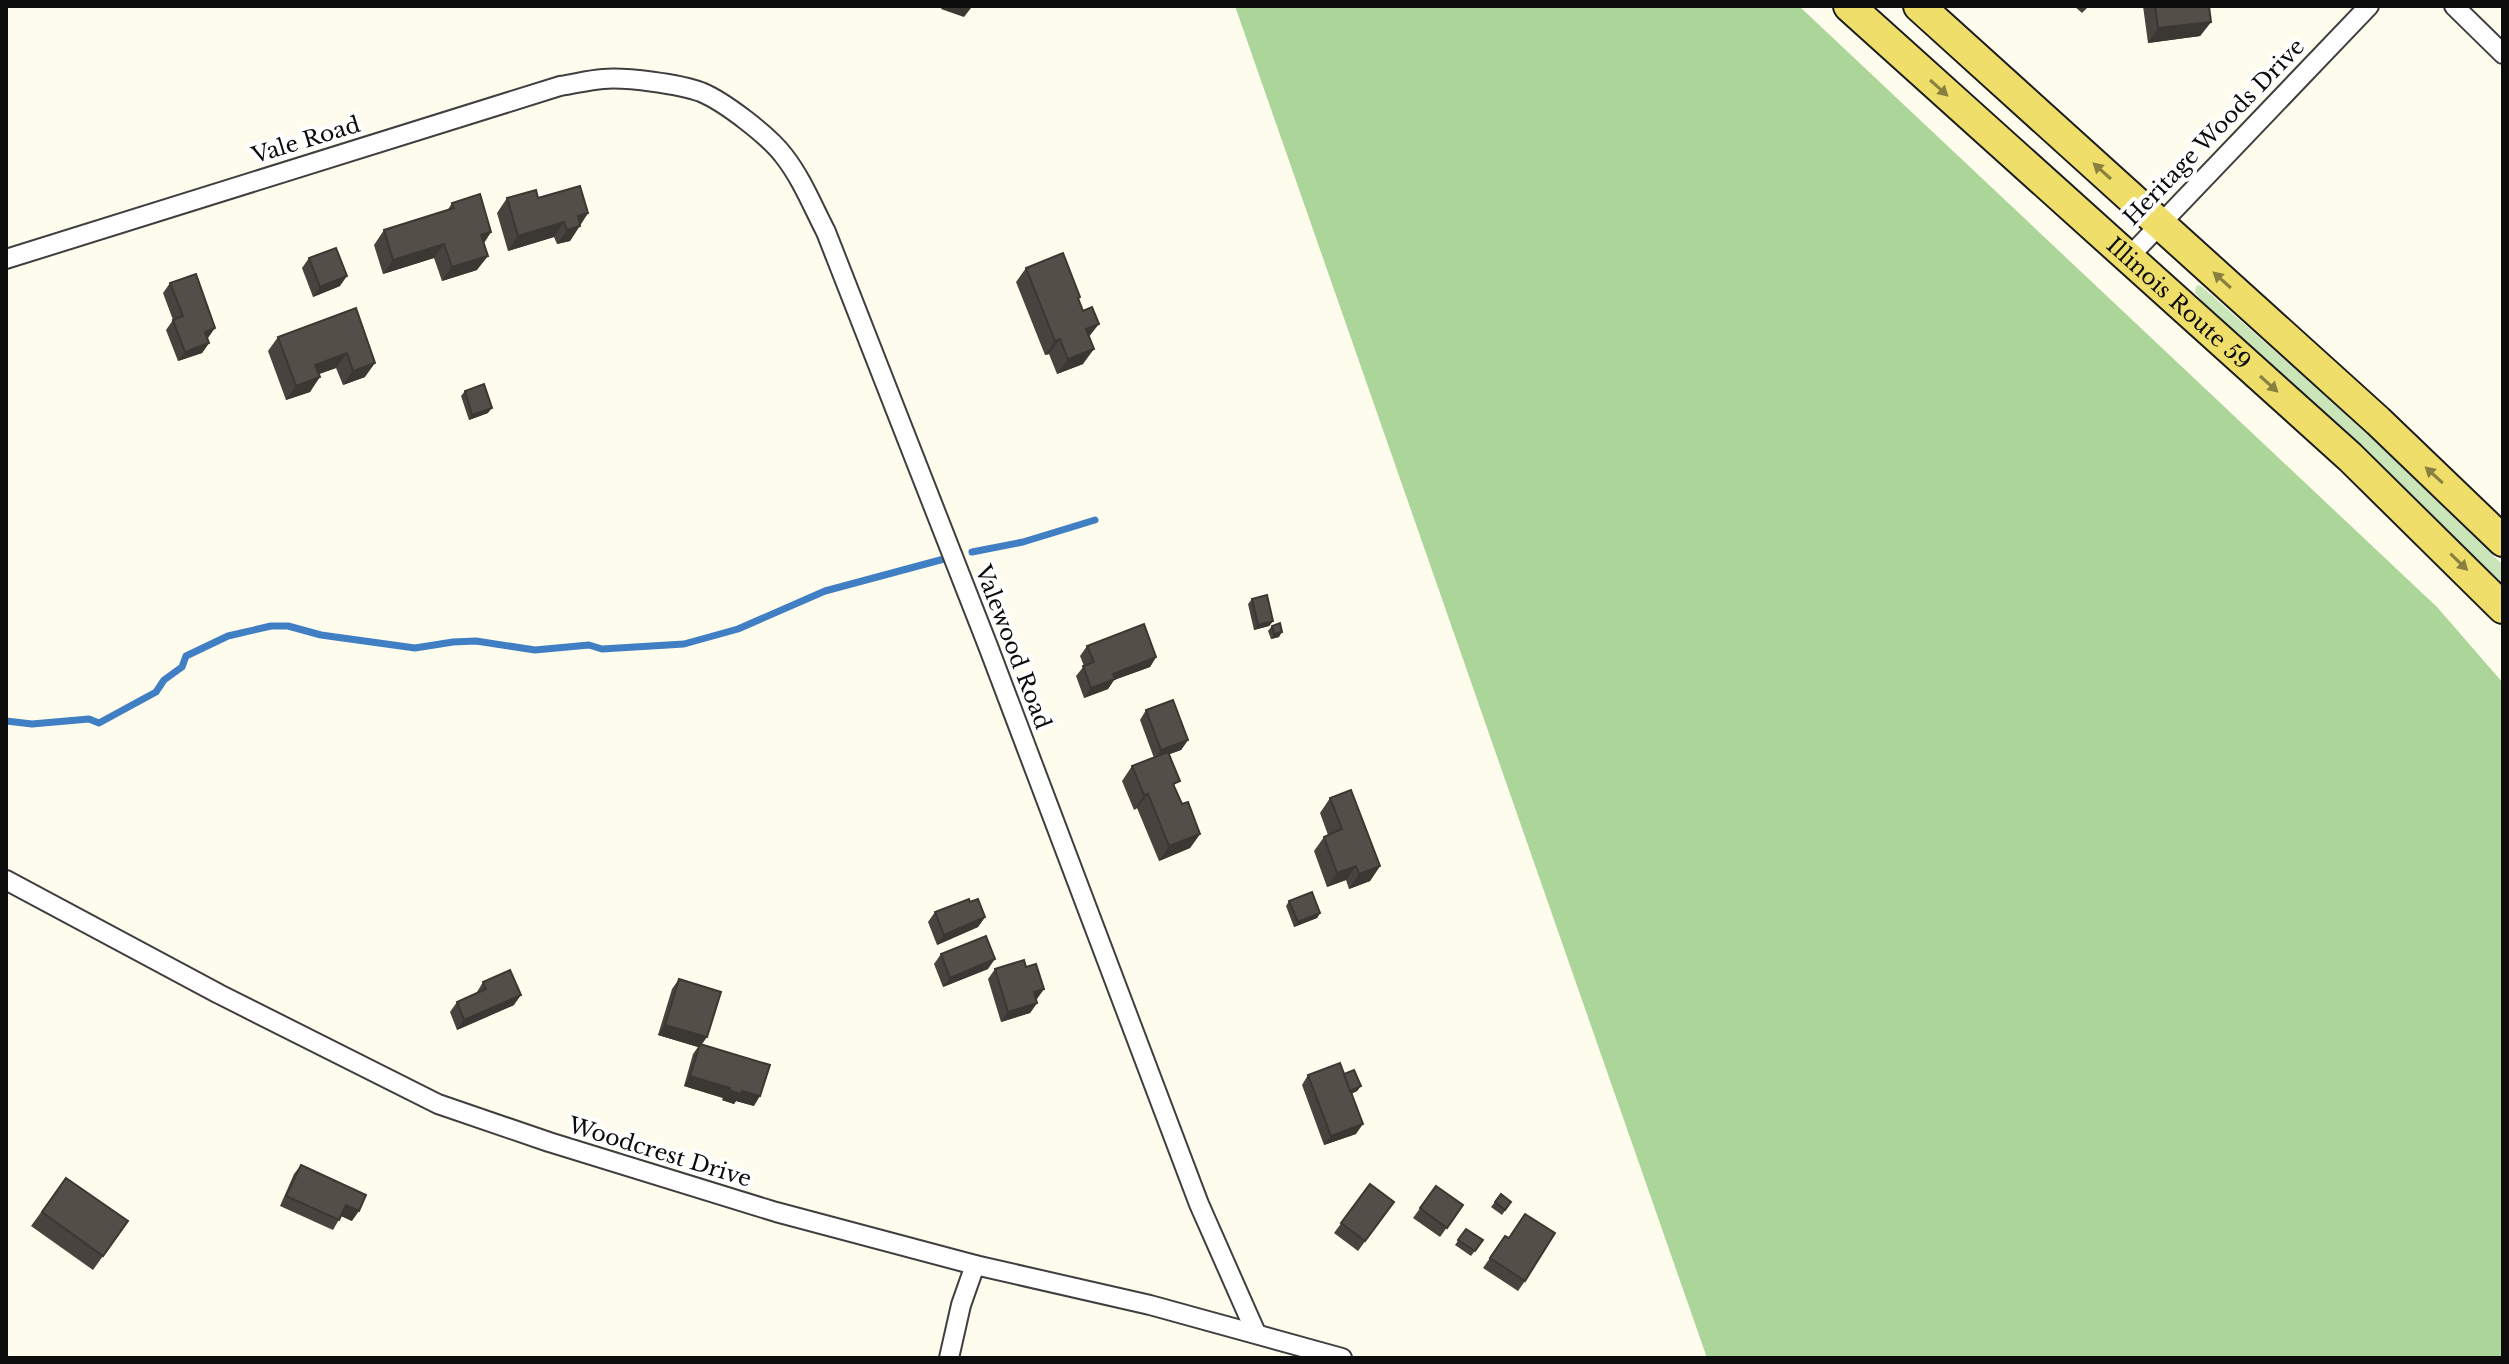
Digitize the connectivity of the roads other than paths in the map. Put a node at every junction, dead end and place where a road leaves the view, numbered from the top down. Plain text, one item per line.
1 (1849, 6) edge
2 (1919, 6) edge
3 (2369, 6) edge
4 (2454, 6) edge
5 (2503, 54) edge
6 (623, 79) joint
7 (2160, 223) junction
8 (2128, 258) junction
9 (6, 259) edge
10 (2503, 541) edge
11 (2503, 608) edge
12 (6, 880) edge
13 (975, 1265) junction
14 (1256, 1333) junction
15 (949, 1358) edge
16 (1342, 1358) edge

1 -> 8 main road, Illinois Route 59
7 -> 2 main road
3 - 7 street, Heritage Woods Drive
4 - 5 street
6 - 9 street, Vale Road
6 - 14 street, Valewood Road
7 - 8 street, Heritage Woods Drive
10 -> 7 main road
8 -> 11 main road, Illinois Route 59
12 - 13 street, Woodcrest Drive
13 - 14 street, Woodcrest Drive
13 - 15 street
14 - 16 street, Woodcrest Drive

